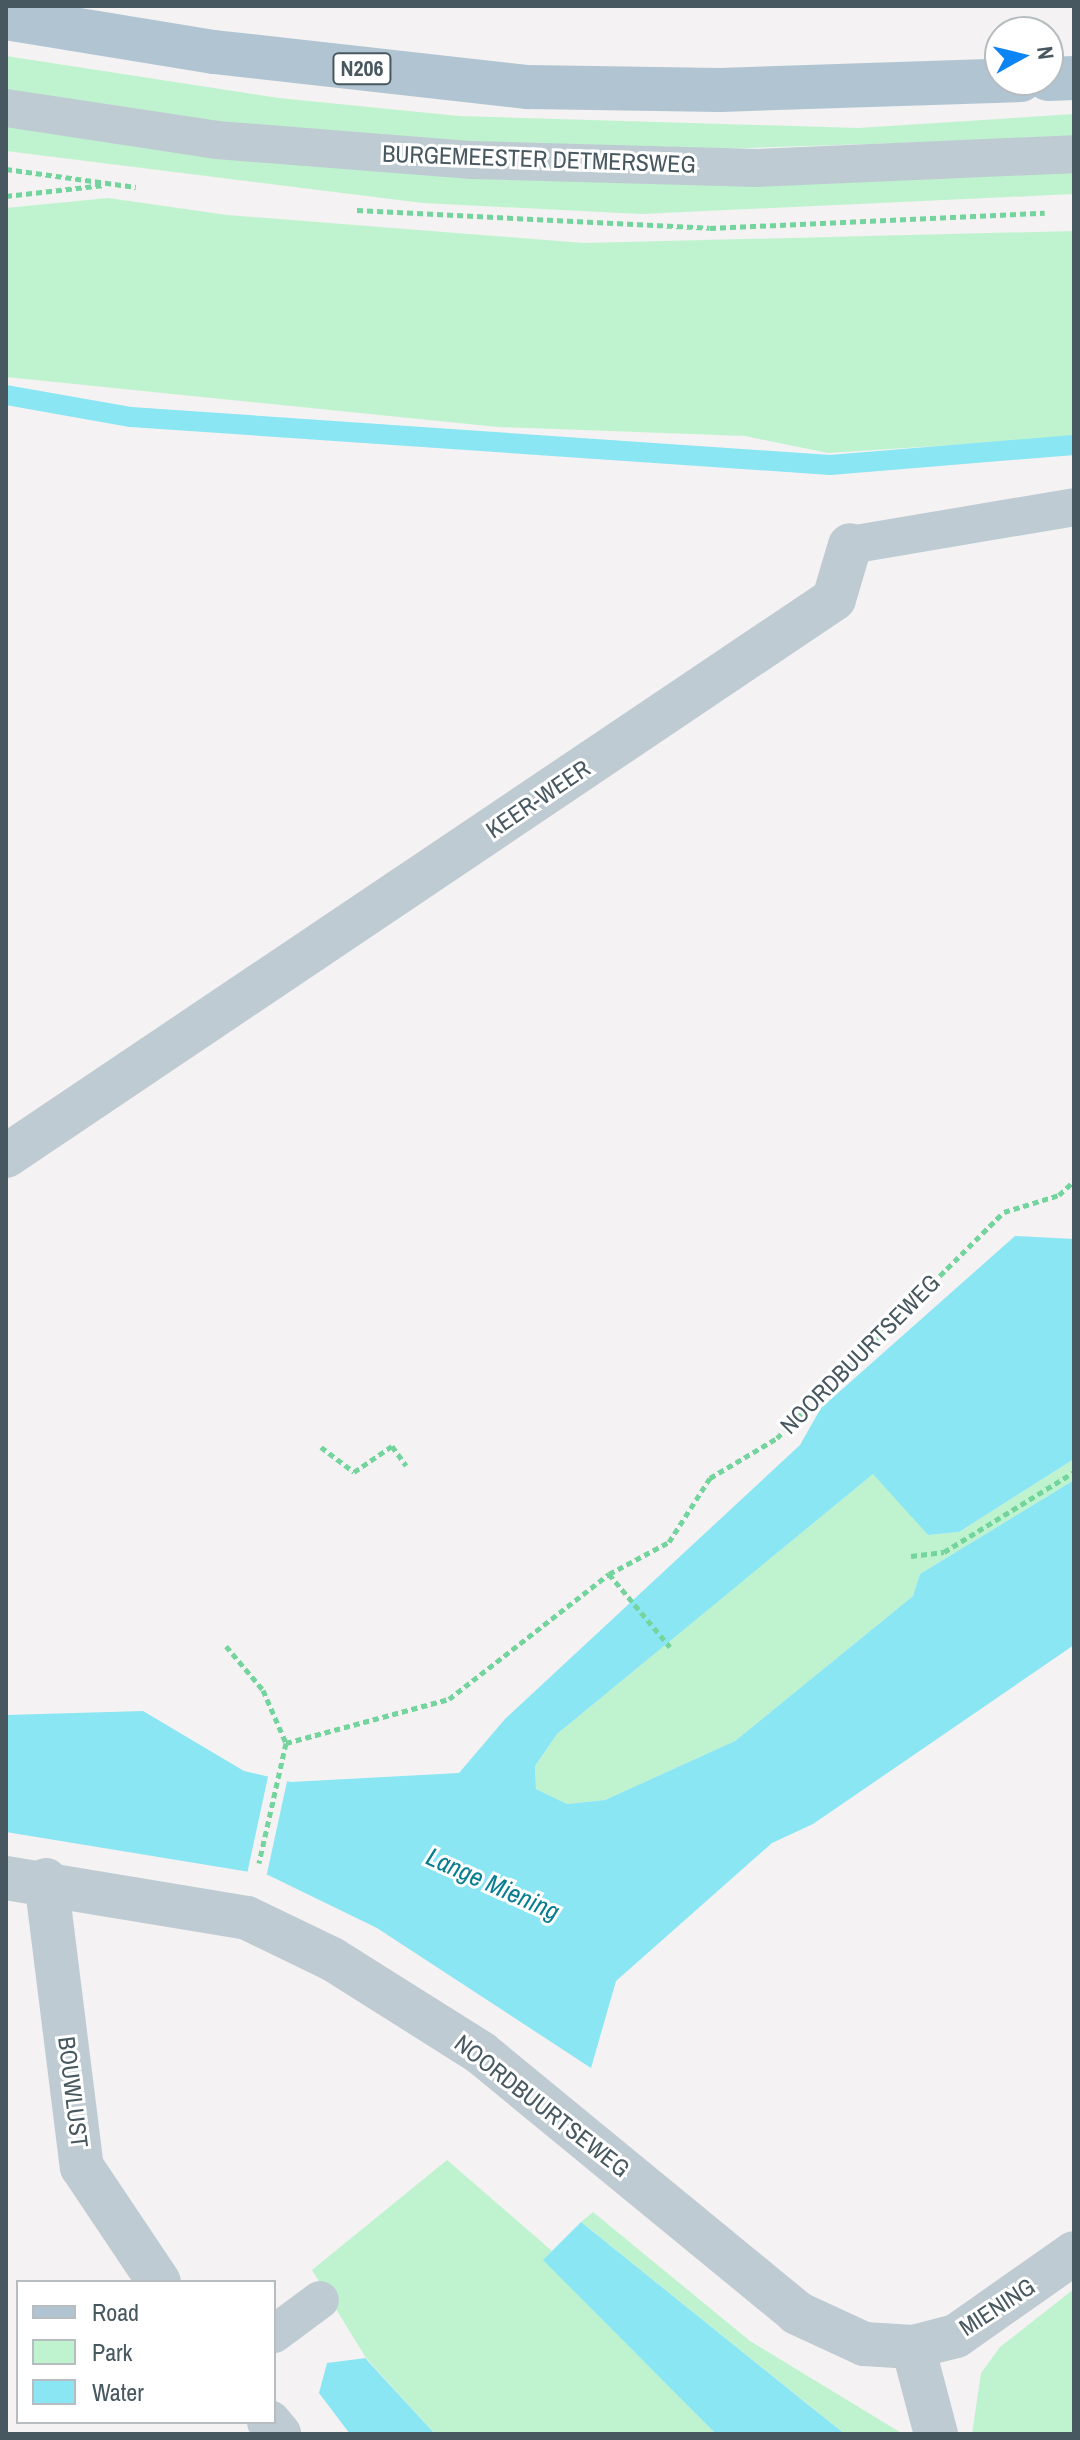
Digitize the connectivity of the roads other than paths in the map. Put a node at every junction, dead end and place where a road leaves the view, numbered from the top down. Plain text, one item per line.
1 (6, 18) edge
2 (984, 81) edge
3 (6, 108) edge
4 (1074, 154) edge
5 (1074, 507) edge
6 (850, 545) joint
7 (6, 1156) edge
8 (26, 1879) edge
9 (1074, 2253) edge
10 (158, 2280) edge
11 (320, 2300) dead end
12 (276, 2333) edge
13 (913, 2347) junction
14 (936, 2434) edge

1 - 2 main road, N206
3 - 4 lane, BURGEMEESTER DETMERSWEG
5 - 6 lane, KEER-WEER
6 - 7 street, KEER-WEER
8 - 10 street, BOUWLUST
8 - 13 street, NOORDBUURTSEWEG
9 - 13 street, MIENING
11 - 12 lane
13 - 14 street

